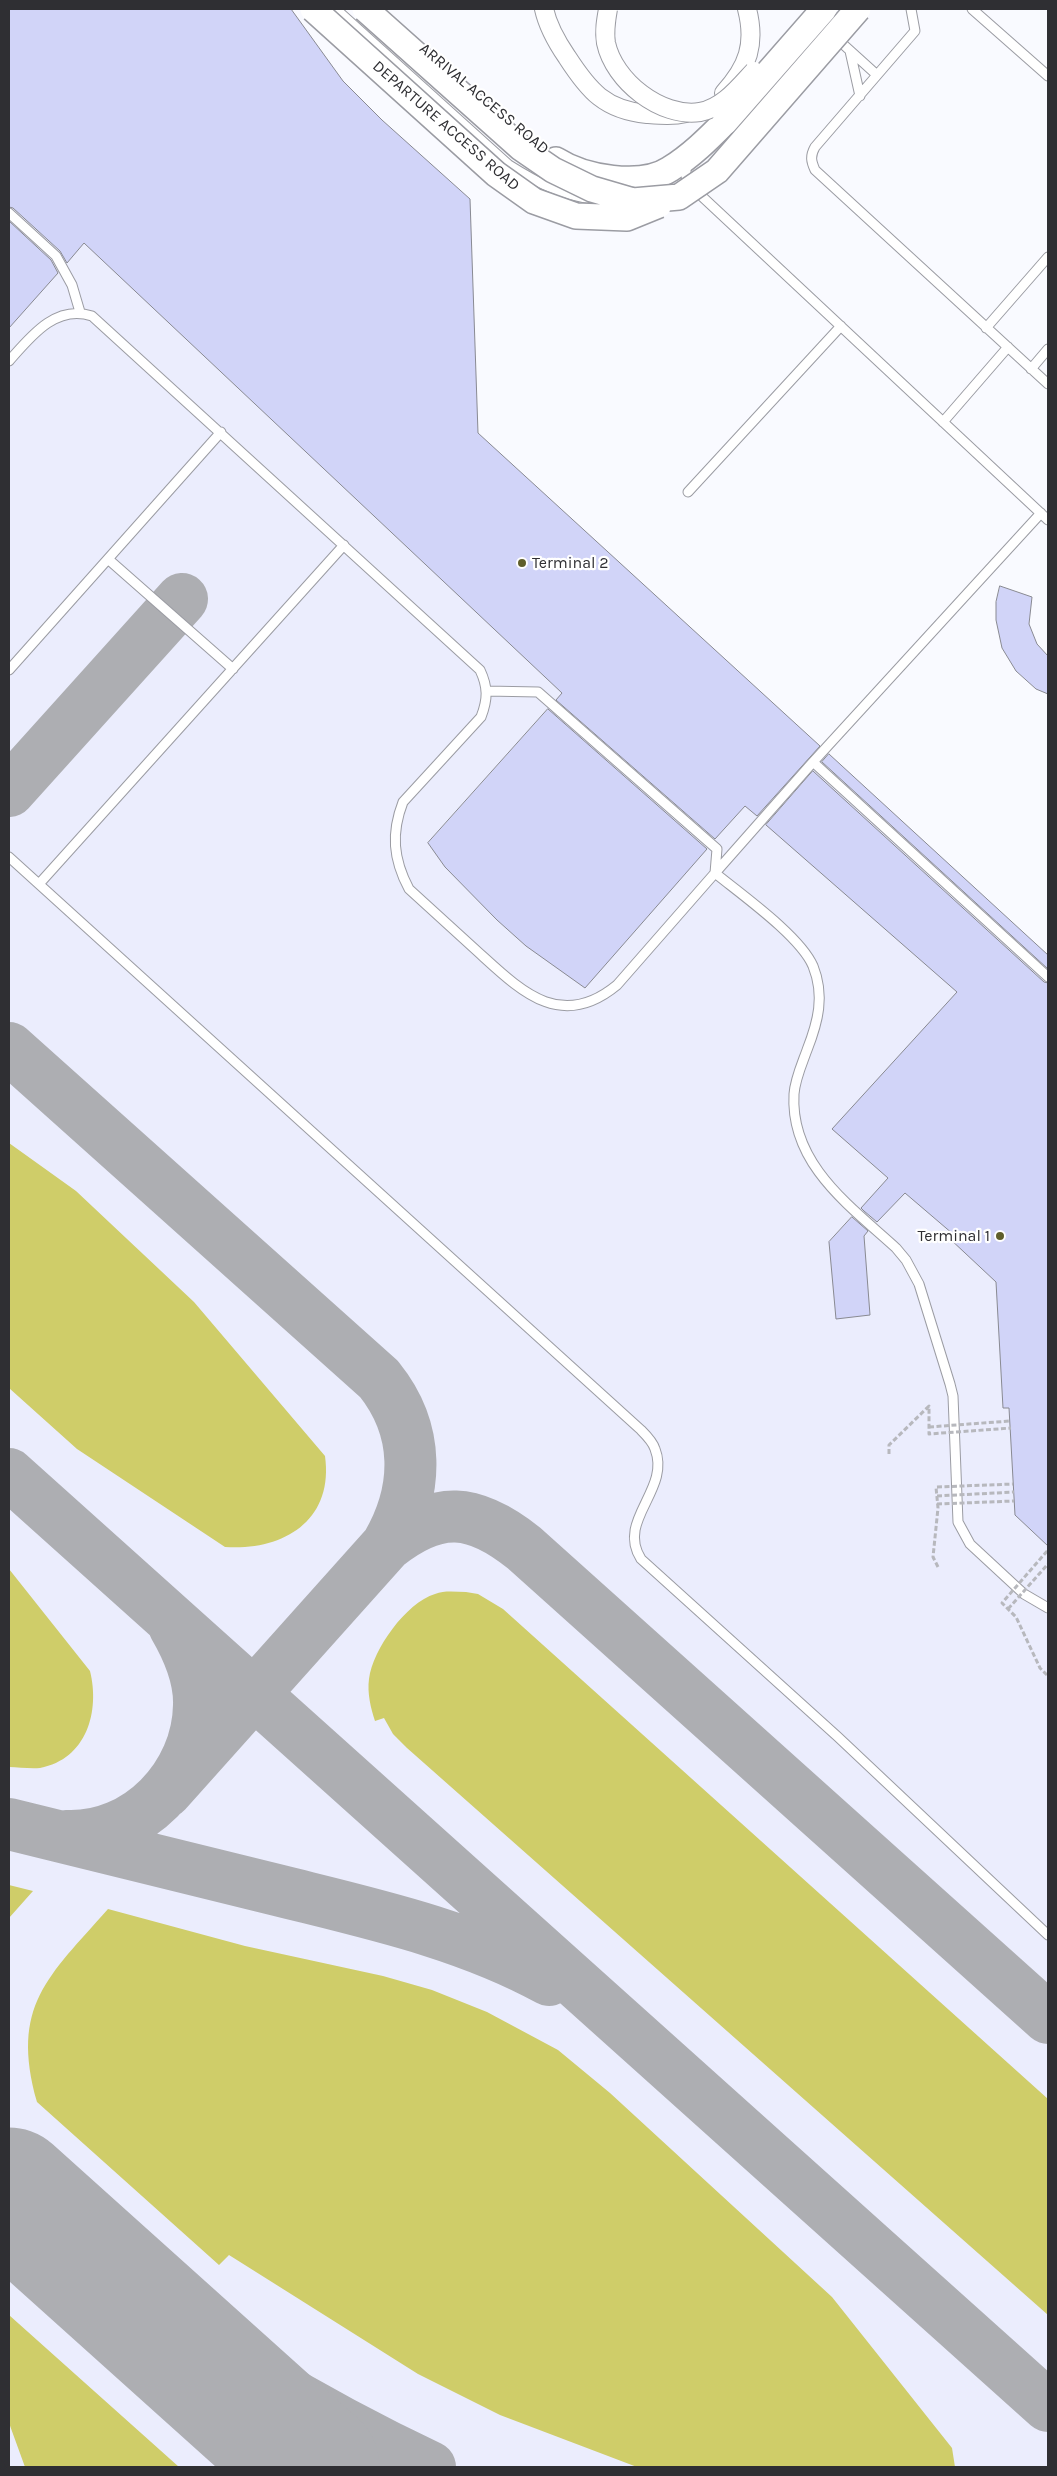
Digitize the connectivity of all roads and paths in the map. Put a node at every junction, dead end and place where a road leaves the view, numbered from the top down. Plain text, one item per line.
1 (313, 9) edge
2 (336, 9) edge
3 (365, 9) edge
4 (380, 9) edge
5 (544, 9) edge
6 (554, 9) edge
7 (608, 9) edge
8 (747, 9) edge
9 (858, 9) edge
10 (910, 9) edge
11 (972, 9) edge
12 (820, 18) edge
13 (557, 43) junction
14 (850, 51) junction
15 (877, 75) junction
16 (1048, 76) edge
17 (860, 96) junction
18 (701, 146) junction
19 (686, 167) junction
20 (656, 190) dead end
21 (673, 190) junction
22 (9, 213) edge
23 (1048, 257) edge
24 (80, 312) junction
25 (841, 326) junction
26 (986, 328) junction
27 (1008, 347) junction
28 (1048, 349) edge
29 (9, 361) edge
30 (1032, 369) junction
31 (1048, 384) edge
32 (943, 422) junction
33 (221, 432) junction
34 (688, 492) dead end
35 (1041, 513) junction
36 (1048, 520) edge
37 (344, 545) junction
38 (108, 559) junction
39 (233, 669) junction
40 (9, 670) edge
41 (487, 692) junction
42 (813, 762) junction
43 (9, 857) edge
44 (715, 873) junction
45 (39, 884) junction
46 (1048, 977) edge
47 (1010, 1421) dead end
48 (929, 1427) junction
49 (1011, 1428) dead end
50 (889, 1454) dead end
51 (1013, 1484) dead end
52 (1014, 1492) dead end
53 (937, 1496) junction
54 (1014, 1501) dead end
55 (937, 1504) junction
56 (1048, 1550) edge
57 (1048, 1564) edge
58 (938, 1567) dead end
59 (1048, 1608) edge
60 (1008, 1609) junction
61 (1047, 1675) edge
62 (1048, 1935) edge

1 - 21 street, DEPARTURE ACCESS ROAD, bridge
2 - 20 lane, bridge
3 - 21 street, bridge
4 - 18 street, ARRIVAL ACCESS ROAD
5 - 13 street
6 - 13 street
7 - 12 street, bridge
8 - 13 street
9 - 21 street, DEPARTURE ACCESS ROAD, bridge
10 - 15 lane
11 - 16 lane
12 - 14 lane
12 - 18 street, ARRIVAL ACCESS ROAD, bridge
14 - 15 lane
14 - 17 lane
15 - 17 lane
17 - 26 lane
18 - 19 lane
19 - 21 lane
19 - 25 lane
22 - 24 lane
23 - 26 lane
24 - 29 lane
24 - 33 lane
25 - 32 lane
25 - 34 lane
26 - 27 lane
27 - 30 lane
27 - 32 lane
28 - 30 lane
30 - 31 lane
32 - 35 lane
33 - 37 lane
33 - 38 lane
35 - 36 lane
35 - 42 lane
37 - 39 lane
37 - 41 lane
38 - 39 lane
38 - 40 lane
39 - 45 lane
41 - 44 lane
41 - 44 lane
42 - 44 lane
42 - 46 lane
43 - 45 lane
44 - 59 lane
45 - 62 lane
47 - 48 path, bridge
48 - 49 path, bridge
48 - 50 path, bridge
51 - 53 path, bridge
52 - 53 path, bridge
53 - 55 path, bridge
54 - 55 path, bridge
55 - 58 path, bridge
56 - 60 path, bridge
57 - 60 path, bridge
60 - 61 path, bridge

